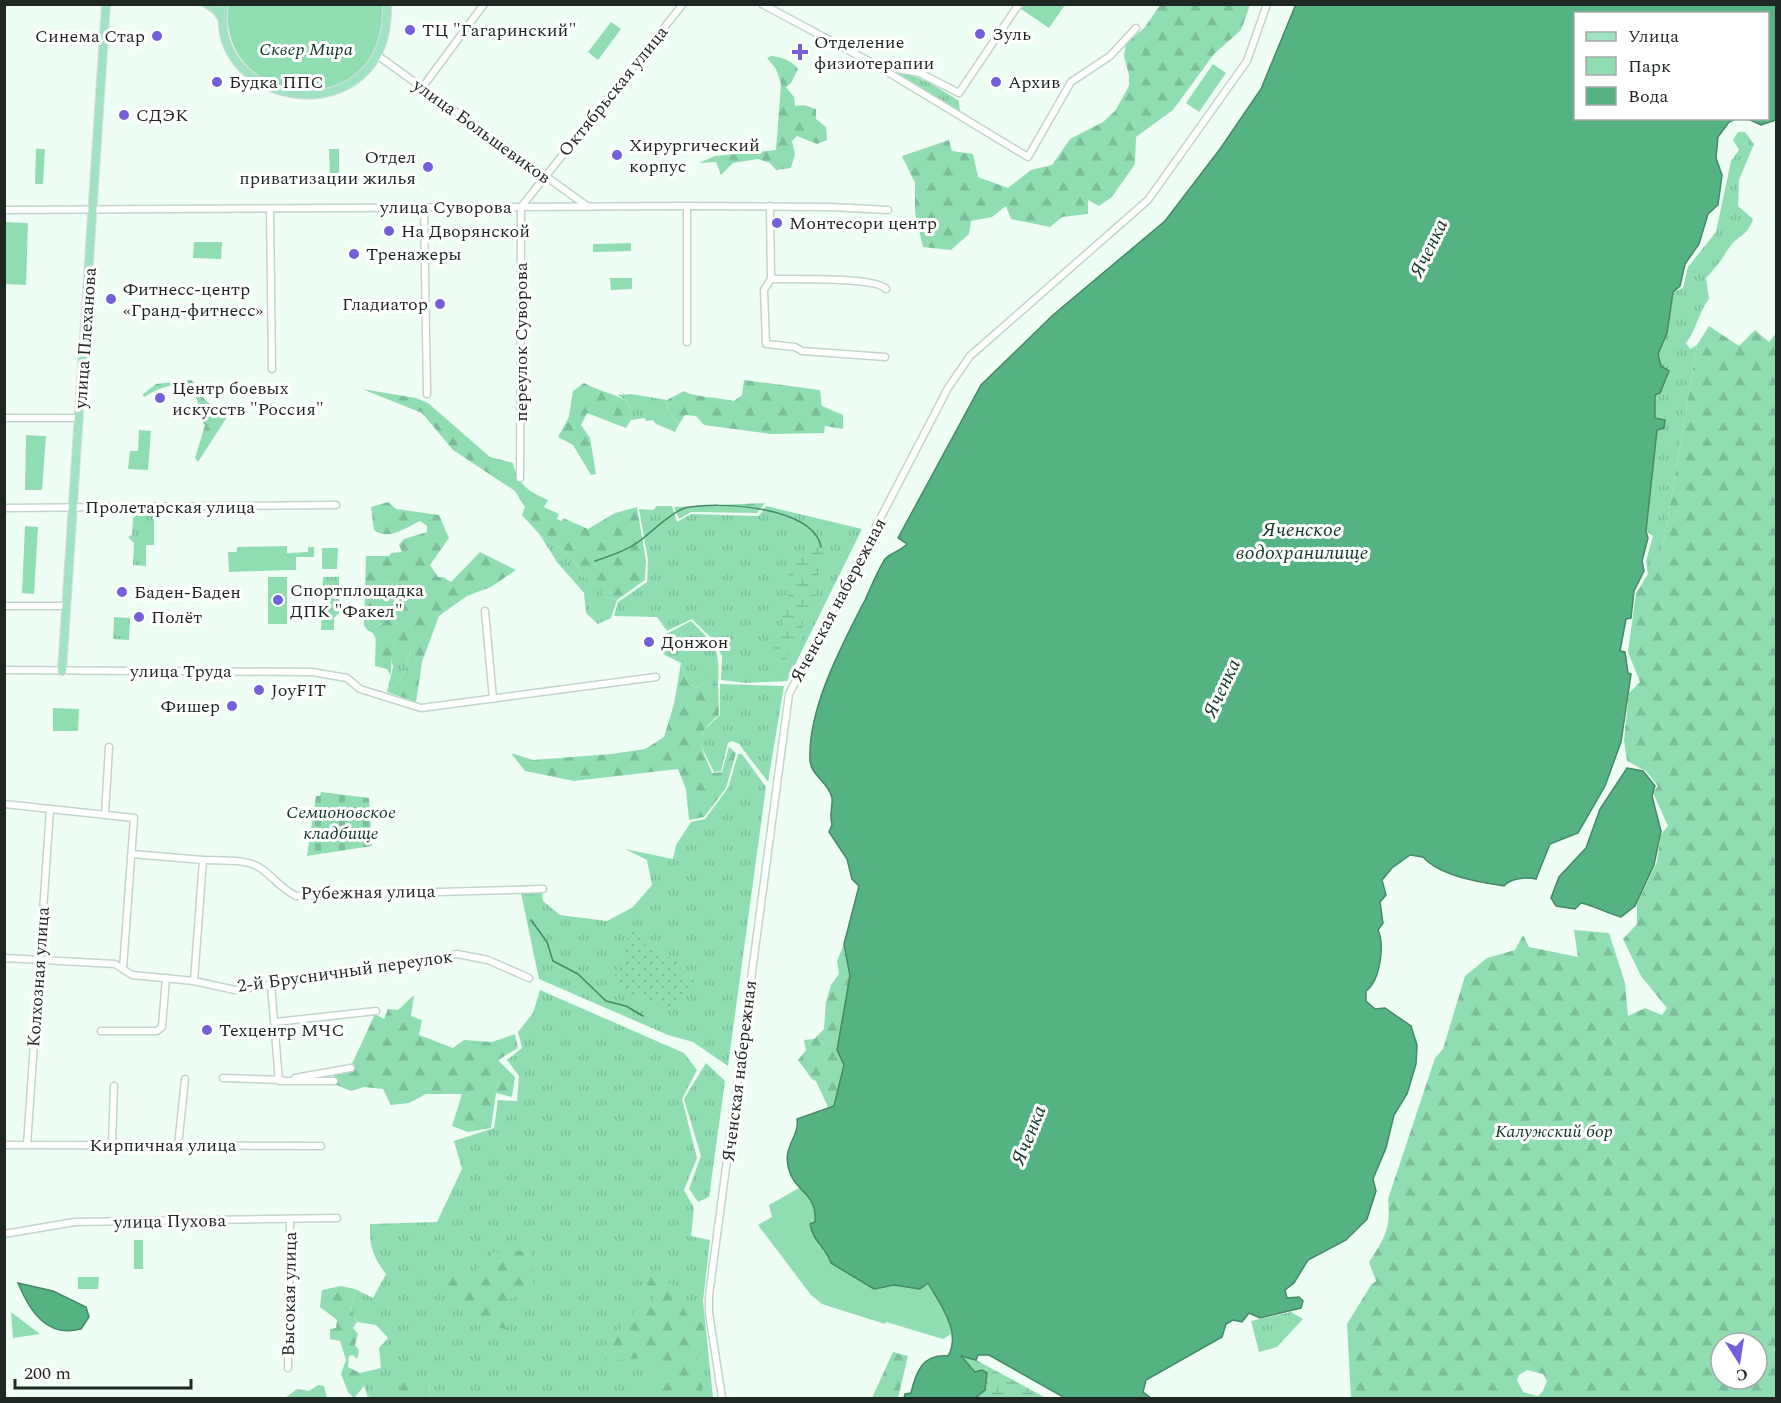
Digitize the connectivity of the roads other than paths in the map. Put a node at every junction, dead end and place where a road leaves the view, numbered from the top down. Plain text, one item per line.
1 (106, 4) edge
2 (207, 4) edge
3 (224, 4) edge
4 (387, 4) edge
5 (484, 4) edge
6 (683, 4) edge
7 (762, 4) edge
8 (1018, 4) edge
9 (1267, 4) edge
10 (224, 21) junction
11 (1136, 28) dead end
12 (377, 55) junction
13 (876, 65) junction
14 (422, 88) junction
15 (545, 177) junction
16 (587, 206) junction
17 (687, 206) junction
18 (770, 206) junction
19 (424, 207) junction
20 (521, 207) junction
21 (270, 209) junction
22 (4, 210) edge
23 (888, 210) dead end
24 (94, 211) junction
25 (771, 279) junction
26 (886, 289) dead end
27 (687, 342) dead end
28 (885, 357) dead end
29 (272, 369) dead end
30 (427, 394) dead end
31 (4, 418) edge
32 (79, 418) junction
33 (520, 477) dead end
34 (336, 505) dead end
35 (72, 507) junction
36 (4, 508) edge
37 (4, 606) edge
38 (66, 606) junction
39 (485, 611) dead end
40 (4, 670) edge
41 (62, 671) junction
42 (656, 677) dead end
43 (493, 699) junction
44 (109, 747) dead end
45 (4, 804) edge
46 (50, 809) junction
47 (105, 815) junction
48 (132, 854) junction
49 (203, 860) junction
50 (543, 889) dead end
51 (4, 958) edge
52 (39, 960) junction
53 (123, 968) junction
54 (166, 978) junction
55 (529, 978) dead end
56 (194, 981) junction
57 (271, 985) junction
58 (376, 1011) dead end
59 (276, 1022) junction
60 (101, 1030) dead end
61 (351, 1068) dead end
62 (223, 1078) dead end
63 (185, 1079) dead end
64 (279, 1081) junction
65 (334, 1081) dead end
66 (114, 1086) dead end
67 (4, 1145) edge
68 (27, 1145) junction
69 (112, 1145) junction
70 (178, 1146) junction
71 (321, 1146) dead end
72 (337, 1218) dead end
73 (290, 1220) junction
74 (4, 1234) edge
75 (288, 1368) dead end
76 (722, 1398) edge

1 - 24 main road, улица Плеханова
2 - 10 main road
3 - 10 main road
4 - 12 main road
5 - 14 street
6 - 15 street, Октябрьская улица
7 - 13 street
8 - 13 street
9 - 76 street, Яченская набережная
10 - 12 main road
11 - 13 street
12 - 14 street, улица Большевиков
14 - 15 street, улица Большевиков
15 - 16 street, улица Большевиков
15 - 20 street, Октябрьская улица
16 - 17 street, улица Суворова
16 - 20 street, улица Суворова
17 - 18 street, улица Суворова
17 - 27 street
18 - 23 street, улица Суворова
18 - 25 street
19 - 20 street, улица Суворова
19 - 21 street, улица Суворова
19 - 30 street
20 - 33 street, переулок Суворова
21 - 24 street, улица Суворова
21 - 29 street
22 - 24 street, улица Суворова
24 - 32 main road, улица Плеханова
25 - 26 street
25 - 28 street
31 - 32 street
32 - 35 main road, улица Плеханова
34 - 35 street, Пролетарская улица
35 - 36 street, Пролетарская улица
35 - 38 main road, улица Плеханова
37 - 38 street
38 - 41 main road, улица Плеханова
39 - 43 street
40 - 41 street, улица Труда
41 - 43 street, улица Труда
42 - 43 street
44 - 47 street
45 - 46 street
46 - 47 street
46 - 52 street, Колхозная улица
47 - 48 street
48 - 49 street, Рубежная улица
48 - 53 street
49 - 50 street, Рубежная улица
49 - 56 street
51 - 52 street, 2-й Брусничный переулок
52 - 53 street, 2-й Брусничный переулок
52 - 68 street, Колхозная улица
53 - 54 street, 2-й Брусничный переулок
54 - 56 street, 2-й Брусничный переулок
54 - 60 street
55 - 57 street, 2-й Брусничный переулок
56 - 57 street, 2-й Брусничный переулок
57 - 59 street
58 - 59 street
59 - 64 street
61 - 64 street
62 - 64 street
63 - 70 street
64 - 65 street
66 - 69 street
67 - 68 street, Кирпичная улица
68 - 69 street, Кирпичная улица
69 - 70 street, Кирпичная улица
70 - 71 street, Кирпичная улица
72 - 73 street, улица Пухова
73 - 74 street, улица Пухова
73 - 75 street, Высокая улица

